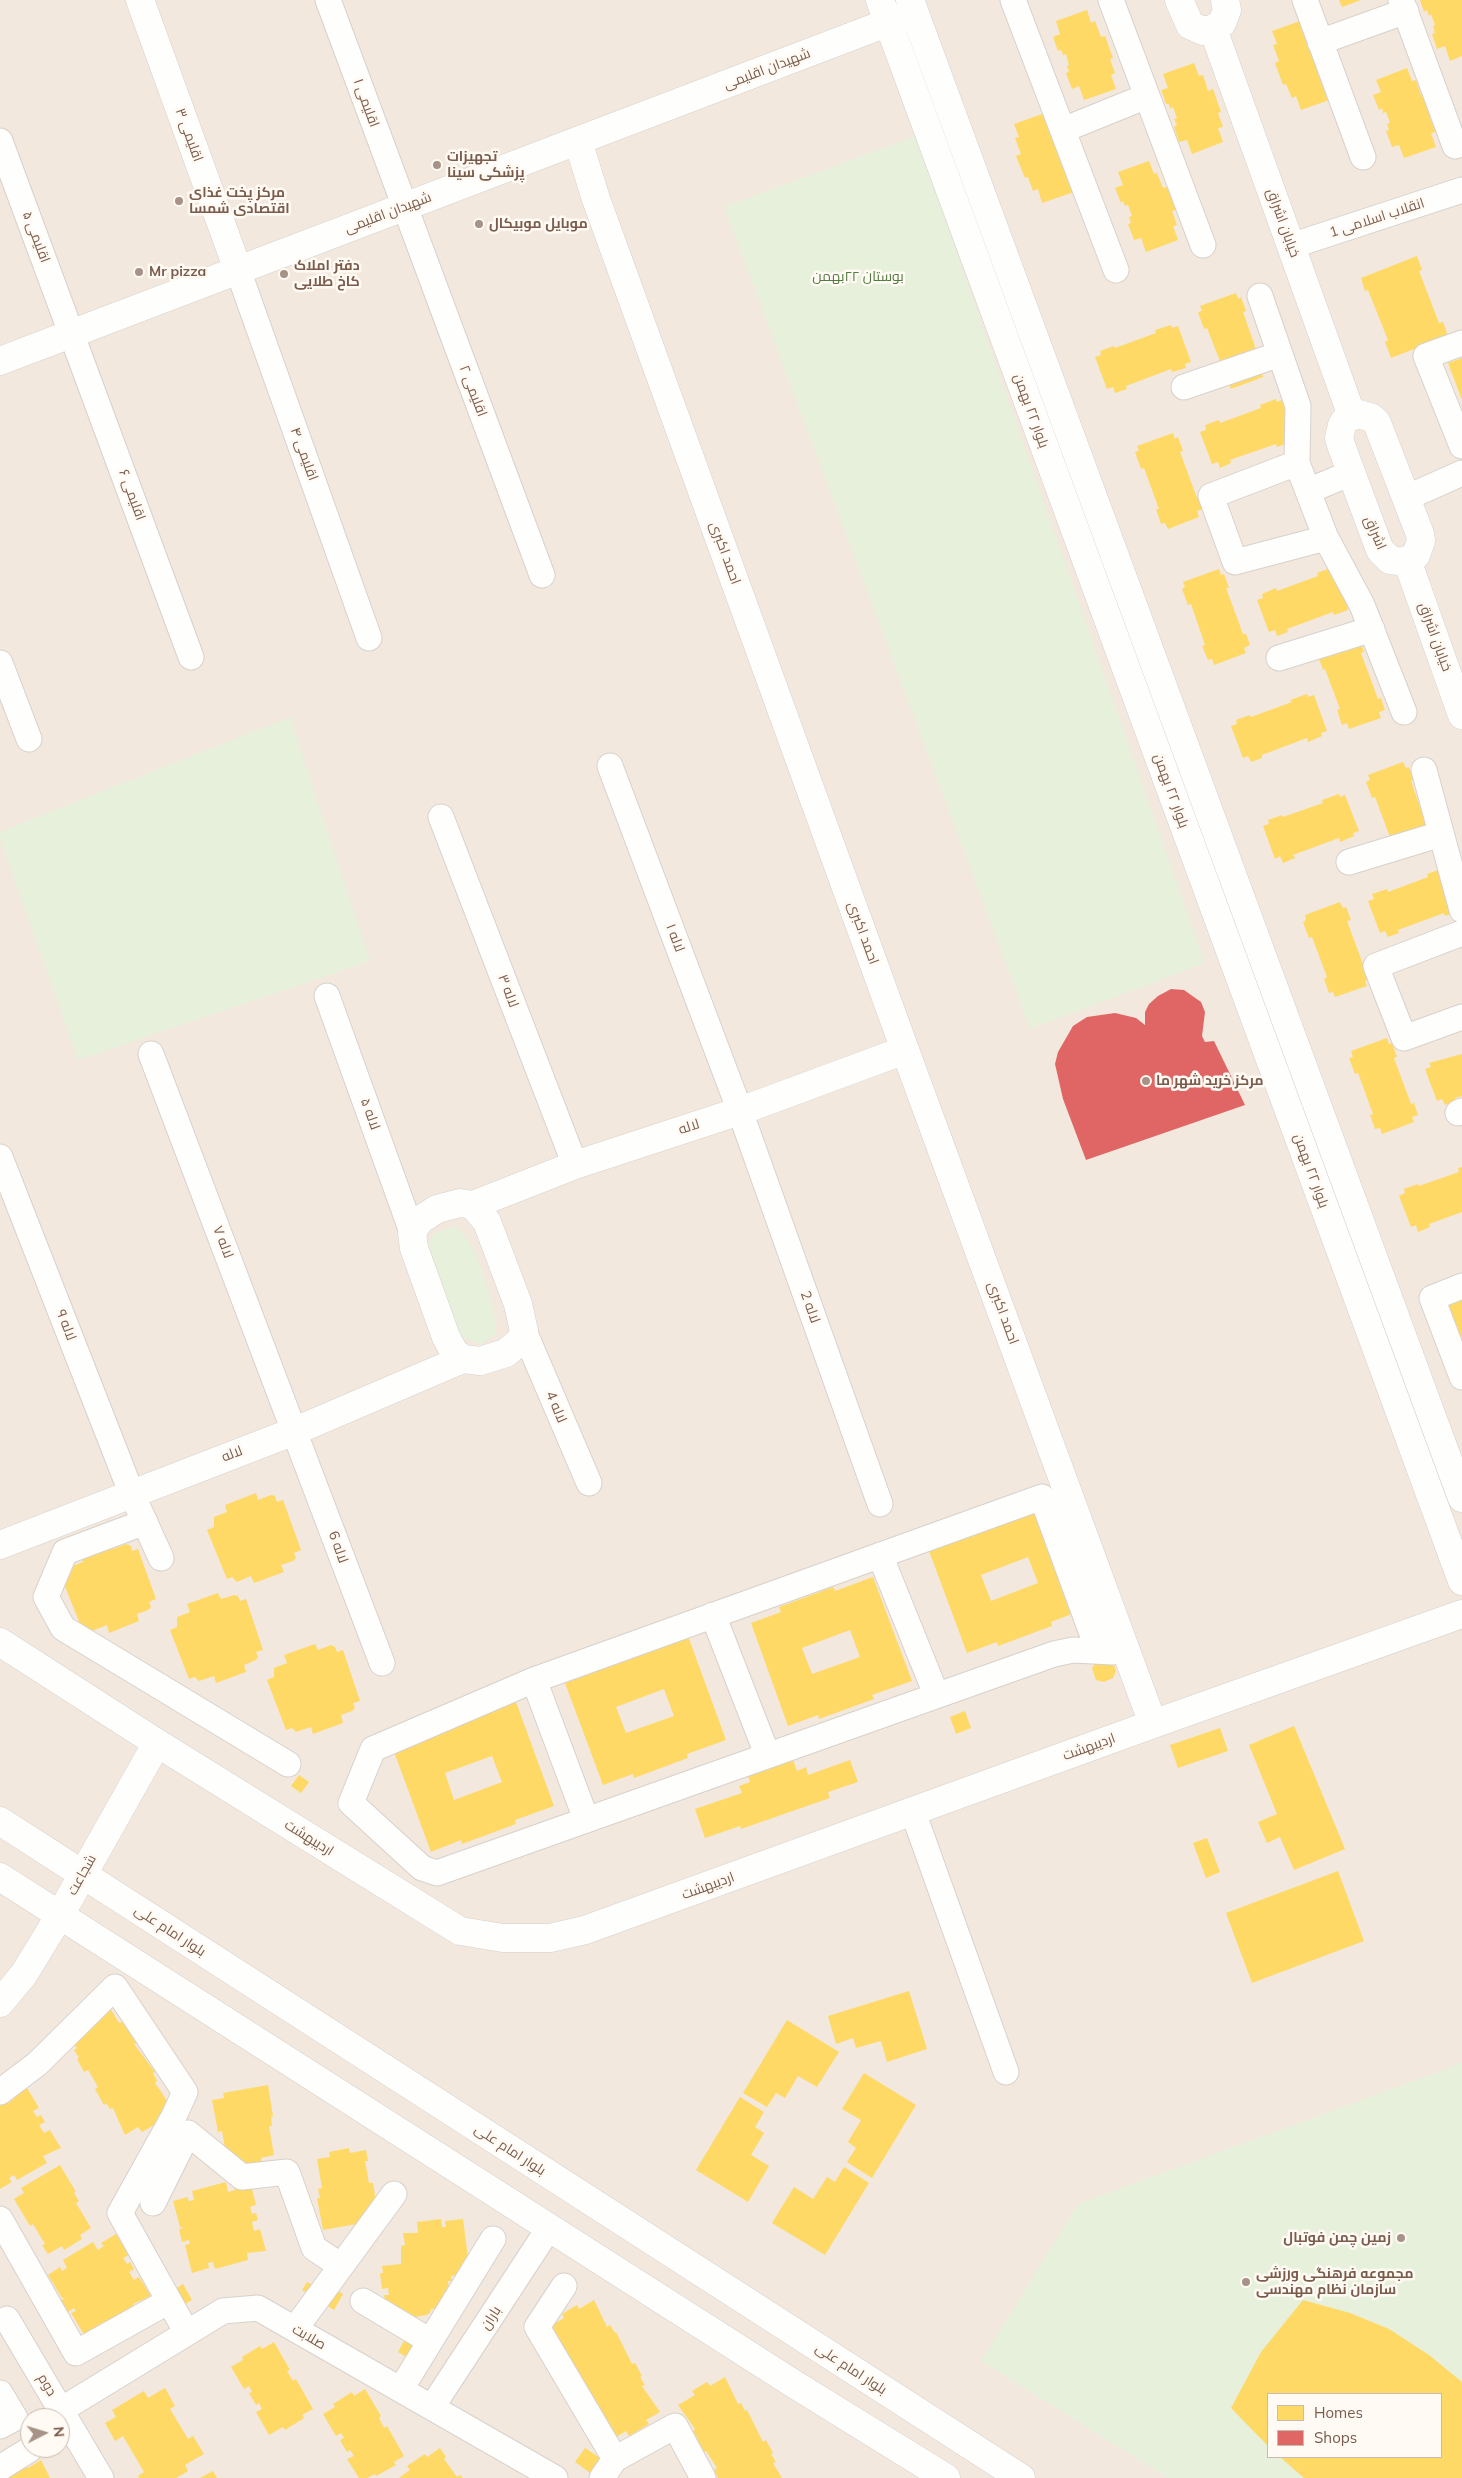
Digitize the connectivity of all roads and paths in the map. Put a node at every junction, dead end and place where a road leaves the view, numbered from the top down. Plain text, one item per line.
1 (140, 0) edge
2 (328, 0) edge
3 (1013, 0) edge
4 (1111, 0) edge
5 (1179, 0) edge
6 (1225, 0) edge
7 (1305, 0) edge
8 (912, 6) edge
9 (1404, 6) edge
10 (884, 12) edge
11 (1214, 29) junction
12 (1320, 42) junction
13 (1147, 96) junction
14 (1063, 130) junction
15 (0, 141) edge
16 (578, 141) junction
17 (1455, 146) dead end
18 (1364, 157) dead end
19 (1462, 190) edge
20 (404, 207) junction
21 (1203, 245) dead end
22 (1291, 246) junction
23 (238, 270) junction
24 (1116, 270) dead end
25 (1260, 296) dead end
26 (72, 333) junction
27 (1462, 343) edge
28 (1280, 354) junction
29 (0, 361) edge
30 (1184, 387) dead end
31 (1352, 416) junction
32 (1462, 446) edge
33 (1297, 463) junction
34 (1351, 473) junction
35 (1462, 473) edge
36 (1308, 491) junction
37 (1406, 498) junction
38 (1326, 538) junction
39 (1407, 560) junction
40 (542, 575) dead end
41 (1372, 629) junction
42 (369, 638) dead end
43 (191, 657) dead end
44 (1278, 658) dead end
45 (0, 663) edge
46 (1404, 712) dead end
47 (1462, 715) edge
48 (30, 740) dead end
49 (610, 766) dead end
50 (1424, 770) dead end
51 (441, 816) dead end
52 (1441, 834) junction
53 (1349, 862) dead end
54 (1462, 910) edge
55 (1462, 933) edge
56 (328, 996) dead end
57 (1462, 1017) edge
58 (905, 1050) junction
59 (151, 1054) dead end
60 (740, 1111) junction
61 (0, 1157) edge
62 (575, 1165) junction
63 (473, 1205) junction
64 (412, 1232) junction
65 (1462, 1286) edge
66 (524, 1331) junction
67 (463, 1359) junction
68 (1462, 1377) edge
69 (295, 1430) junction
70 (589, 1483) dead end
71 (131, 1492) junction
72 (1462, 1498) edge
73 (880, 1504) dead end
74 (145, 1522) junction
75 (0, 1545) edge
76 (880, 1555) junction
77 (161, 1558) dead end
78 (1462, 1582) edge
79 (1462, 1614) edge
80 (713, 1615) junction
81 (0, 1642) edge
82 (1098, 1650) junction
83 (1127, 1650) junction
84 (382, 1663) dead end
85 (534, 1680) junction
86 (936, 1694) junction
87 (1153, 1724) junction
88 (157, 1743) junction
89 (767, 1754) junction
90 (288, 1764) dead end
91 (913, 1812) junction
92 (586, 1819) junction
93 (0, 1821) edge
94 (82, 1874) junction
95 (0, 1877) edge
96 (60, 1915) junction
97 (0, 2003) edge
98 (1006, 2072) dead end
99 (0, 2092) edge
100 (394, 2194) dead end
101 (153, 2203) dead end
102 (0, 2219) edge
103 (549, 2228) junction
104 (493, 2239) dead end
105 (341, 2266) junction
106 (564, 2286) dead end
107 (169, 2301) junction
108 (363, 2301) dead end
109 (2, 2316) edge
110 (295, 2329) junction
111 (186, 2333) junction
112 (430, 2341) junction
113 (400, 2389) junction
114 (0, 2393) edge
115 (60, 2408) edge
116 (64, 2408) edge
117 (432, 2408) junction
118 (70, 2425) edge
119 (0, 2426) edge
120 (20, 2456) edge
121 (0, 2468) edge
122 (608, 2469) edge
123 (101, 2478) edge
124 (556, 2478) edge
125 (703, 2478) edge
126 (946, 2478) edge
127 (1021, 2478) edge

1 - 23 street, اقلیمی ۳
2 - 20 street, اقلیمی ۱
3 - 14 street
4 - 13 street
5 - 11 street
6 - 11 street
7 - 12 street
8 - 10 street, شهیدان اقلیمی
8 - 72 street, بلوار ۲۲ بهمن
9 - 12 street
9 - 17 street
10 - 16 street, شهیدان اقلیمی
10 - 78 street, بلوار ۲۲ بهمن
11 - 22 street, خیابان اشراق
12 - 18 street
13 - 14 street
13 - 21 street
14 - 24 street
15 - 26 street, اقلیمی ۵
16 - 20 street, شهیدان اقلیمی
16 - 58 street, احمد اکبری
19 - 22 street, انقلاب اسلامی 1
20 - 23 street, شهیدان اقلیمی
20 - 40 street, اقلیمی ۲
22 - 31 street, خیابان اشراق
23 - 26 street, شهیدان اقلیمی
23 - 42 street, اقلیمی ۴
25 - 28 street
26 - 29 street, شهیدان اقلیمی
26 - 43 street, اقلیمی ۶
27 - 32 street
28 - 30 street
28 - 33 street
31 - 34 street, اشراق
31 - 37 street
33 - 36 street
33 - 38 street
34 - 36 street
34 - 39 street, اشراق
35 - 37 street
36 - 38 street
37 - 39 street
38 - 41 street
39 - 47 street, خیابان اشراق
41 - 44 street
41 - 46 street
45 - 48 street
49 - 60 street, لاله ۱
50 - 52 street
51 - 62 street, لاله ۳
52 - 53 street
52 - 54 street
55 - 57 street
56 - 64 street, لاله ۵
58 - 60 street, لاله
58 - 83 street, احمد اکبری
59 - 69 street, لاله ۷
60 - 62 street, لاله
60 - 73 street, لاله 2
61 - 71 street, لاله ۹
62 - 63 street, لاله
63 - 64 street, لاله
63 - 66 street
64 - 67 street
65 - 68 street
66 - 67 street
66 - 70 street, لاله 4
67 - 69 street, لاله
69 - 71 street, لاله
69 - 84 street, لاله 6
71 - 74 street, لاله ۹
71 - 75 street, لاله
74 - 77 street, لاله ۹
74 - 90 street
76 - 80 street
76 - 82 street
76 - 86 street
79 - 87 street, اردیبهشت
80 - 85 street
80 - 89 street
81 - 88 street, اردیبهشت
82 - 83 street
82 - 86 street
83 - 87 street, احمد اکبری
85 - 92 street
85 - 92 street
86 - 89 street
87 - 91 street, اردیبهشت
88 - 91 street, اردیبهشت
88 - 94 street, شجاعت
89 - 92 street
91 - 98 street
93 - 94 street, بلوار امام علی
94 - 96 street, شجاعت
94 - 127 street, بلوار امام علی
95 - 96 street
96 - 97 street, شجاعت
96 - 103 street
99 - 107 street
100 - 105 street
101 - 105 street
102 - 107 street
103 - 117 street, باران
103 - 126 street
104 - 112 street
105 - 110 street
106 - 122 street
107 - 111 street
108 - 112 street
109 - 115 street, دوم
110 - 111 street, صلابت
110 - 113 street, صلابت
111 - 116 street, صلابت
112 - 113 street
113 - 117 street, صلابت
114 - 119 street
117 - 124 street, صلابت
118 - 123 street, دوم
120 - 121 street
122 - 125 street

